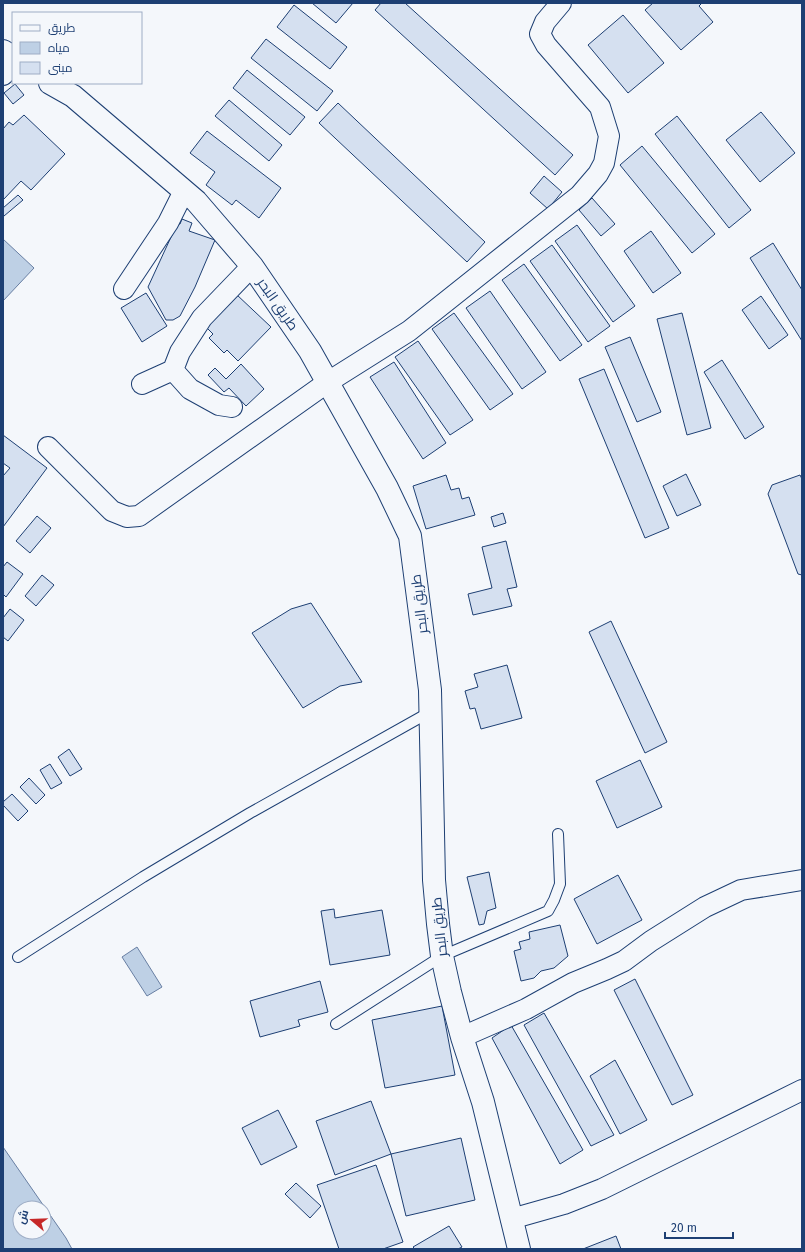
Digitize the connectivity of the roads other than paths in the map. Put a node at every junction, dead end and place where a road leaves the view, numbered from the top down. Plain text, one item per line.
1 (561, 3) edge
2 (3, 51) edge
3 (12, 56) edge
4 (12, 65) edge
5 (3, 75) edge
6 (52, 84) edge
7 (184, 191) junction
8 (252, 266) junction
9 (124, 289) dead end
10 (173, 370) junction
11 (328, 382) junction
12 (142, 384) dead end
13 (232, 407) dead end
14 (48, 447) dead end
15 (430, 712) junction
16 (558, 834) dead end
17 (802, 880) edge
18 (442, 956) junction
19 (18, 957) dead end
20 (336, 1024) dead end
21 (462, 1037) junction
22 (802, 1090) edge
23 (510, 1218) junction
24 (519, 1249) edge

1 - 11 street
2 - 3 highway
4 - 5 street
6 - 7 highway, طريق البحر
7 - 8 highway, طريق البحر
7 - 9 street
8 - 10 street
8 - 11 highway, طريق البحر
10 - 12 street
10 - 13 street
11 - 14 street
11 - 15 highway, طريق البحر
15 - 18 highway, طريق البحر
15 - 19 lane
16 - 18 lane
17 - 21 street
18 - 20 lane
18 - 21 highway, طريق البحر
21 - 23 highway, طريق البحر
22 - 23 street
23 - 24 highway, طريق البحر

